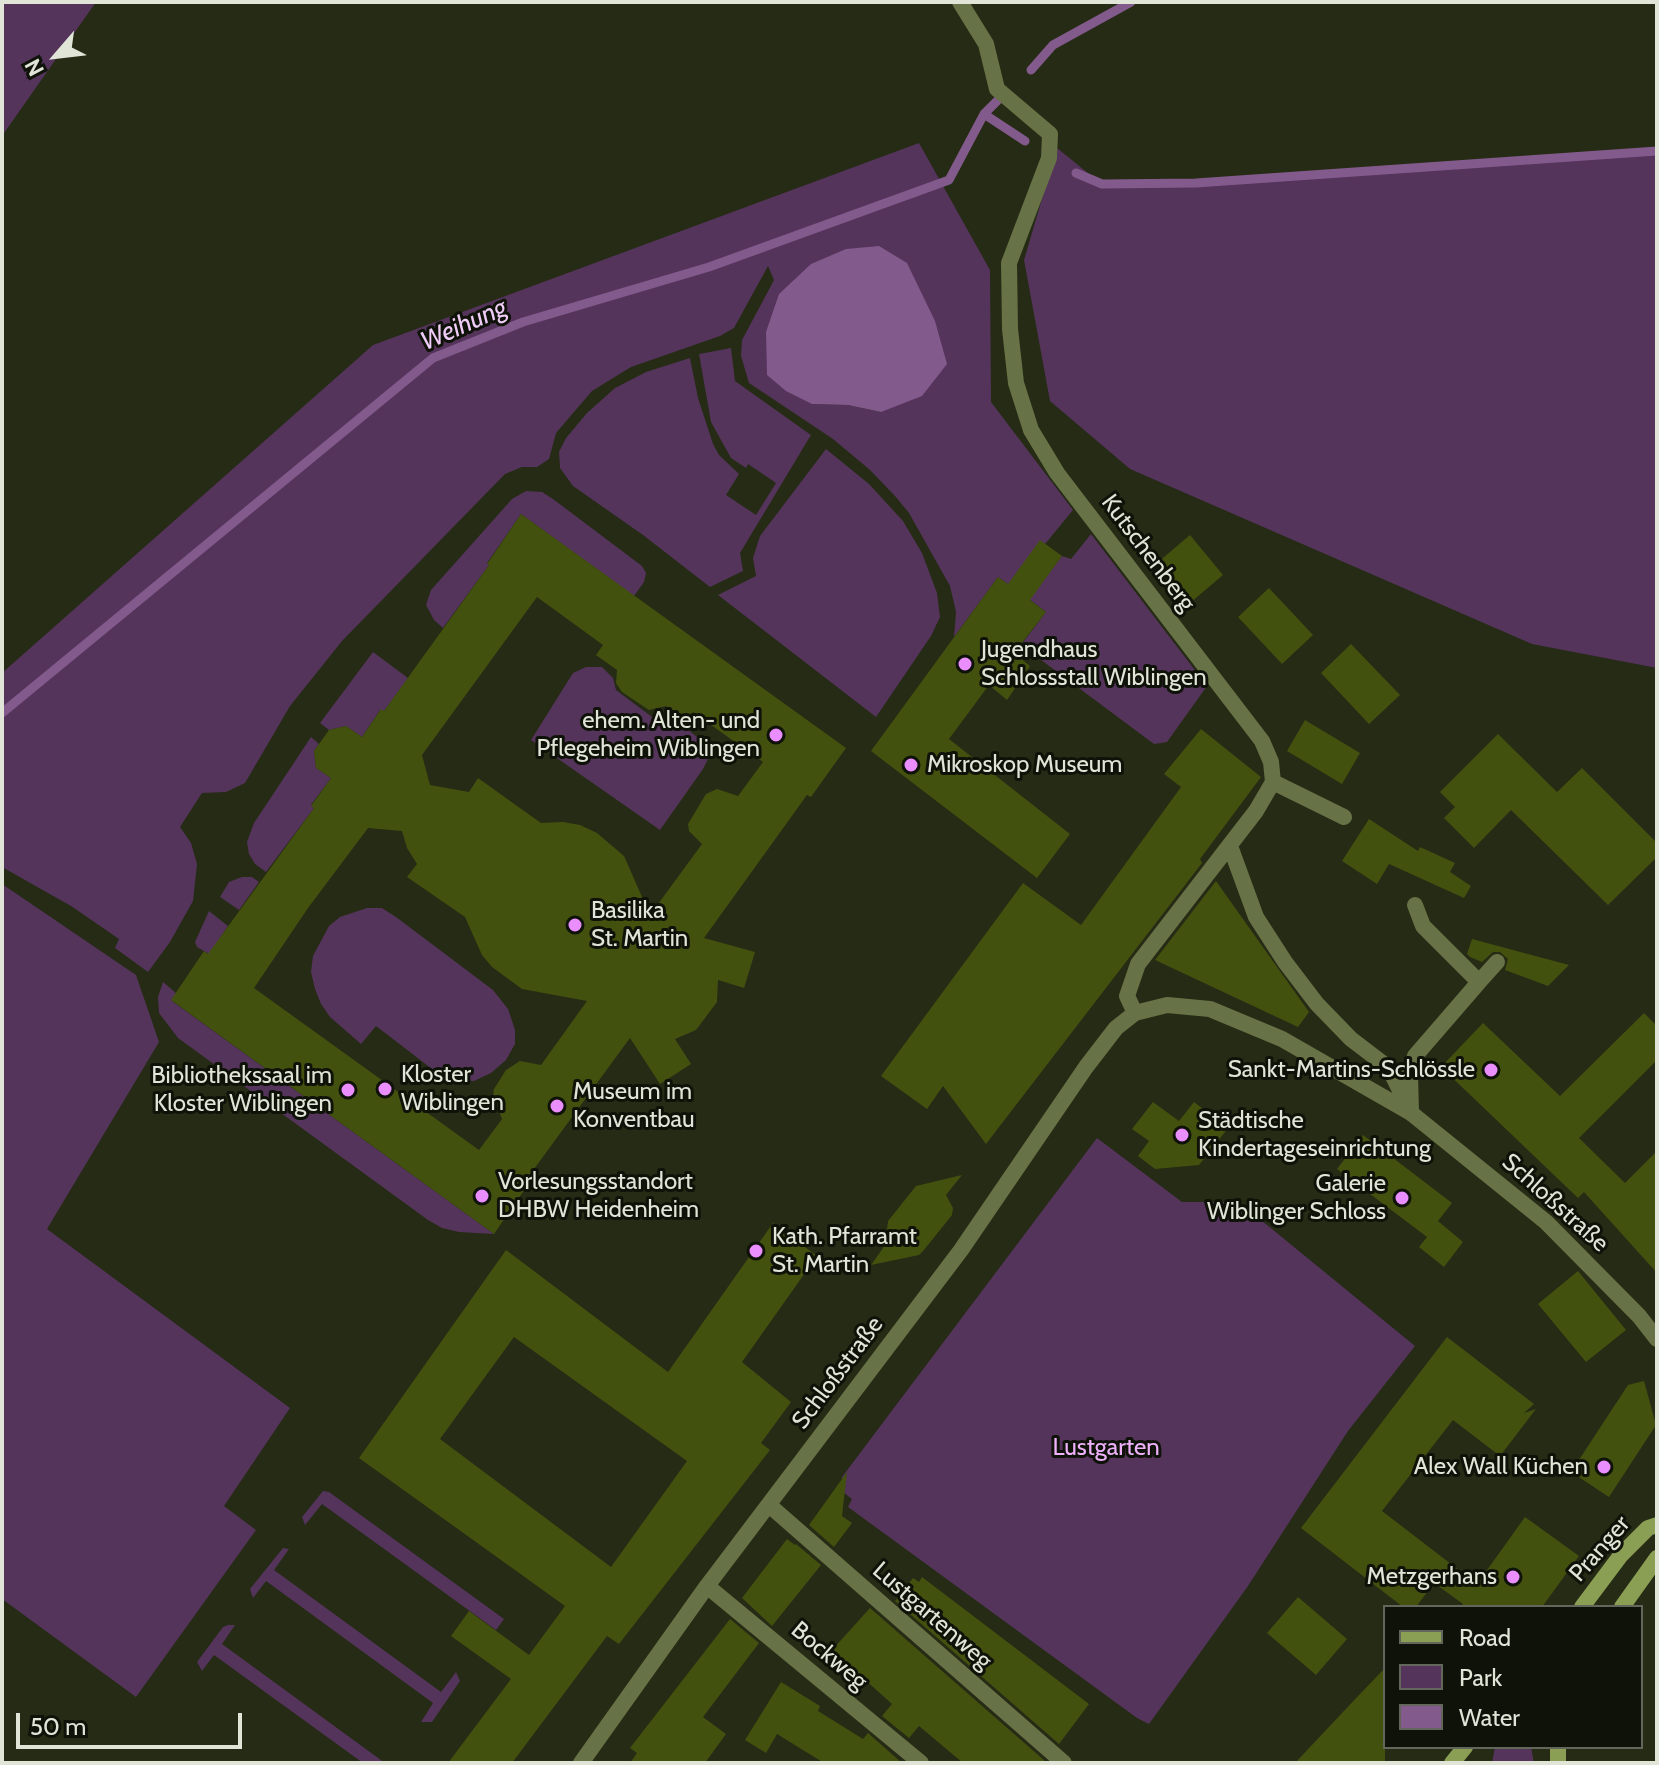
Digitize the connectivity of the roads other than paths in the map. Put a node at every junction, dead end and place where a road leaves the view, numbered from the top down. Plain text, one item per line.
1 (960, 2) edge
2 (1273, 782) junction
3 (1344, 817) dead end
4 (1230, 846) junction
5 (1415, 905) dead end
6 (1497, 962) dead end
7 (1479, 982) junction
8 (1135, 1013) junction
9 (1411, 1113) junction
10 (1657, 1339) edge
11 (769, 1505) junction
12 (1657, 1525) edge
13 (1657, 1558) edge
14 (707, 1586) junction
15 (1584, 1605) edge
16 (1623, 1605) edge
17 (581, 1763) edge
18 (921, 1763) edge
19 (1064, 1763) edge

1 - 2 street, Kutschenberg
2 - 3 street
2 - 4 street
4 - 8 street
4 - 9 street
5 - 7 street
6 - 7 street
7 - 9 street
8 - 9 street, Schloßstraße
8 - 11 street, Schloßstraße
9 - 10 street, Schloßstraße
11 - 14 street, Schloßstraße
11 - 19 street, Lustgartenweg
12 - 15 main road, Pranger
13 - 16 main road, Pranger
14 - 17 street, Schloßstraße
14 - 18 street, Bockweg

